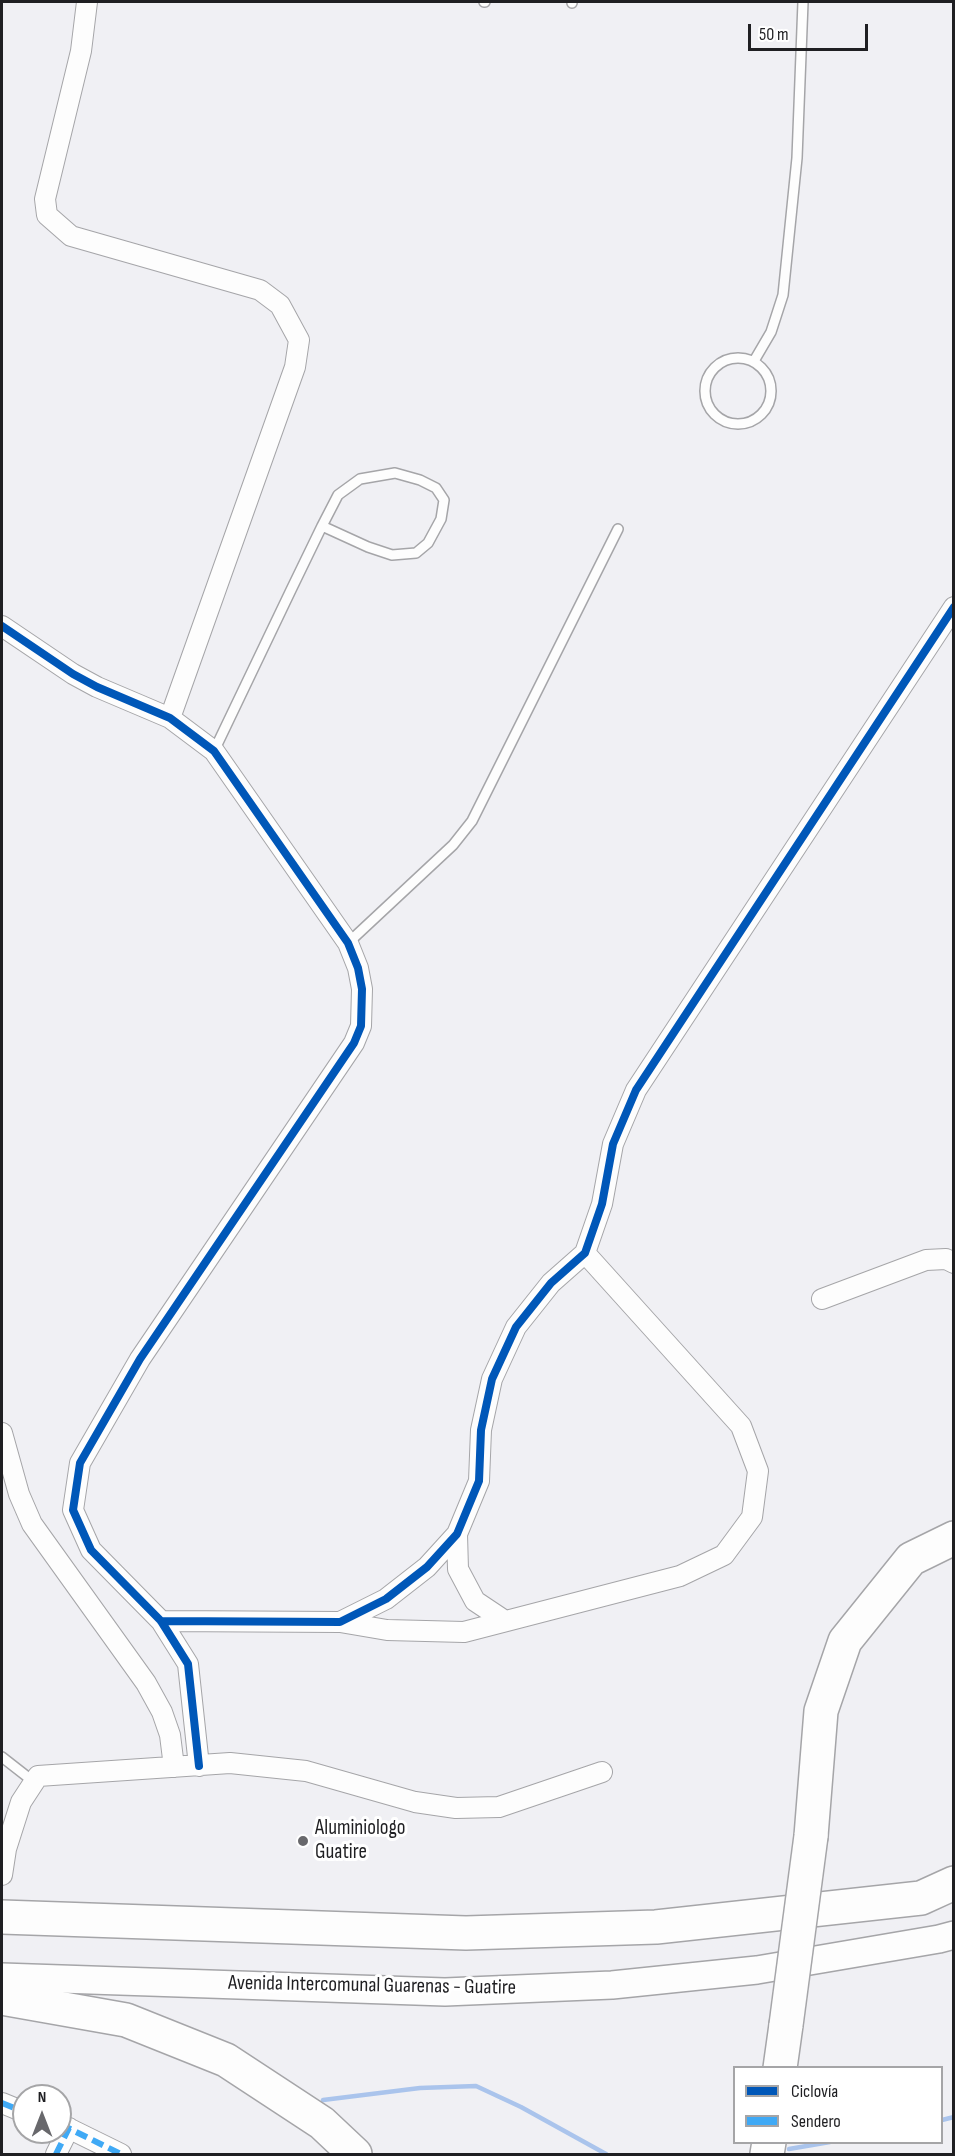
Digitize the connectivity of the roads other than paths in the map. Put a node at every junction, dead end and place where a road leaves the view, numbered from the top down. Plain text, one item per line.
1 (87, 2) edge
2 (803, 2) edge
3 (754, 361) junction
4 (322, 526) junction
5 (618, 529) dead end
6 (954, 607) edge
7 (2, 626) edge
8 (170, 718) junction
9 (214, 751) junction
10 (348, 943) junction
11 (585, 1253) junction
12 (954, 1263) edge
13 (822, 1299) dead end
14 (2, 1433) edge
15 (457, 1534) junction
16 (954, 1539) edge
17 (161, 1621) junction
18 (505, 1621) junction
19 (340, 1622) junction
20 (2, 1757) edge
21 (199, 1766) junction
22 (174, 1767) junction
23 (602, 1772) dead end
24 (34, 1782) junction
25 (2, 1875) edge
26 (954, 1883) edge
27 (954, 1892) edge
28 (921, 1898) junction
29 (2, 1917) edge
30 (954, 1935) edge
31 (2, 1977) edge
32 (2, 1998) edge
33 (780, 2066) edge
34 (72, 2130) edge
35 (121, 2154) edge
36 (355, 2154) edge

1 - 8 street
2 - 3 lane
3 - 3 lane
4 - 4 lane
4 - 9 lane
5 - 10 lane
6 - 11 street
7 - 8 street
8 - 9 street
9 - 10 street
10 - 17 street
11 - 15 street
11 - 18 street
12 - 13 street
14 - 22 street
15 - 18 street
15 - 19 street
16 - 33 highway, bridge
17 - 19 street
17 - 21 street
18 - 19 street
20 - 24 lane
21 - 22 street
21 - 23 street
22 - 24 street
24 - 25 street
26 - 28 highway
27 - 28 main road
28 - 29 highway
30 - 31 main road, Avenida Intercomunal Guarenas - Guatire
32 - 36 highway
34 - 35 street

